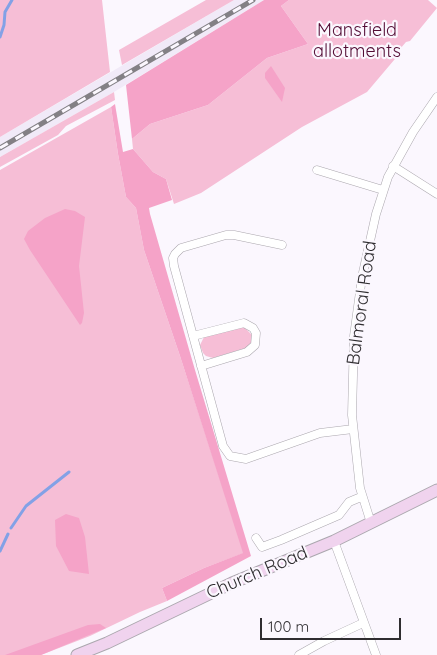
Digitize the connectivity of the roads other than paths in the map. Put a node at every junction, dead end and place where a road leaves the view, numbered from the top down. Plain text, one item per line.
1 (437, 97) edge
2 (393, 166) junction
3 (317, 170) dead end
4 (383, 190) junction
5 (437, 194) edge
6 (282, 245) dead end
7 (193, 336) junction
8 (202, 366) junction
9 (353, 429) junction
10 (437, 490) edge
11 (362, 496) junction
12 (371, 524) junction
13 (256, 538) dead end
14 (334, 540) junction
15 (363, 623) junction
16 (77, 655) edge
17 (299, 655) edge
18 (376, 655) edge

1 - 2 street, Balmoral Road
2 - 4 street, Balmoral Road
2 - 5 street
3 - 4 street
4 - 9 street, Balmoral Road
6 - 7 street
7 - 8 street
7 - 8 street
8 - 9 street
9 - 11 street, Balmoral Road
10 - 12 main road, Church Road
11 - 12 street, Balmoral Road
11 - 13 street, Church Road
12 - 14 main road, Church Road
14 - 15 street
14 - 16 main road, Church Road
15 - 17 street
15 - 18 street

